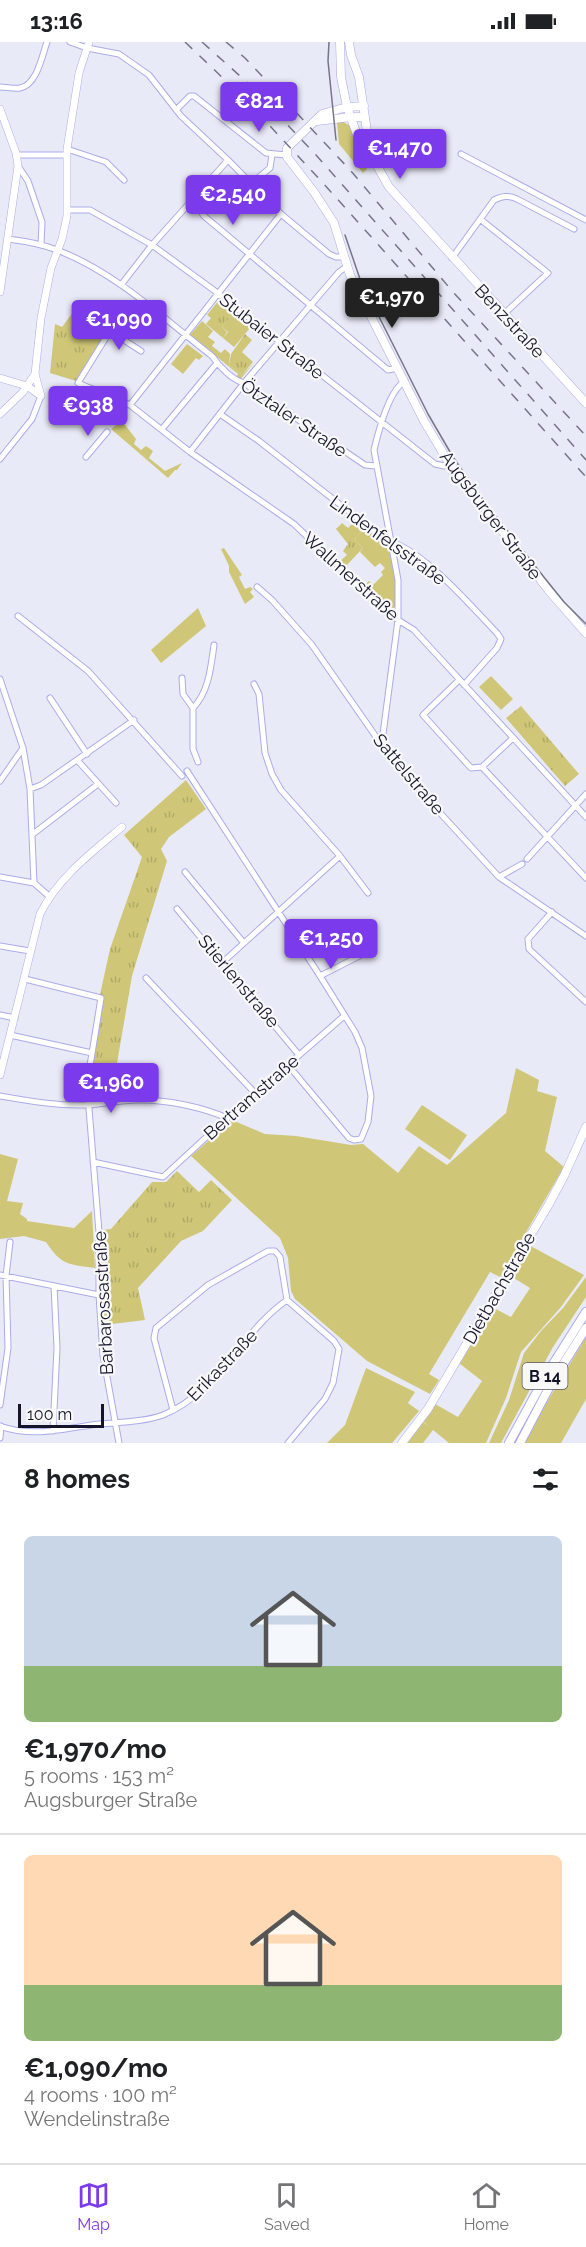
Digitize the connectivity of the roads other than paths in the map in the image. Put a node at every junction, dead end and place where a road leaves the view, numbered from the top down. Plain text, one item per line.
1 (47, 42) edge
2 (70, 42) edge
3 (340, 42) edge
4 (349, 42) edge
5 (88, 45) edge
6 (0, 87) edge
7 (364, 106) junction
8 (347, 107) junction
9 (0, 109) edge
10 (177, 109) junction
11 (351, 117) junction
12 (365, 117) junction
13 (317, 121) junction
14 (66, 152) junction
15 (370, 153) junction
16 (461, 154) dead end
17 (16, 155) junction
18 (272, 155) junction
19 (286, 155) junction
20 (228, 160) junction
21 (18, 166) junction
22 (124, 180) dead end
23 (252, 183) junction
24 (67, 210) junction
25 (200, 210) dead end
26 (281, 214) junction
27 (480, 219) junction
28 (586, 220) edge
29 (574, 229) dead end
30 (8, 239) junction
31 (41, 245) junction
32 (152, 245) junction
33 (58, 250) junction
34 (249, 255) junction
35 (344, 257) junction
36 (452, 258) junction
37 (346, 267) junction
38 (121, 285) junction
39 (0, 292) edge
40 (219, 294) junction
41 (310, 306) junction
42 (504, 314) junction
43 (185, 335) junction
44 (280, 343) junction
45 (141, 351) dead end
46 (217, 363) junction
47 (398, 368) junction
48 (35, 374) junction
49 (0, 378) edge
50 (405, 381) junction
51 (244, 383) junction
52 (27, 386) junction
53 (93, 389) junction
54 (41, 396) junction
55 (586, 403) edge
56 (129, 405) junction
57 (0, 414) edge
58 (220, 414) junction
59 (79, 417) dead end
60 (382, 422) junction
61 (162, 429) junction
62 (107, 432) dead end
63 (189, 452) junction
64 (86, 457) dead end
65 (0, 459) edge
66 (449, 463) junction
67 (376, 466) junction
68 (393, 541) junction
69 (257, 587) dead end
70 (18, 616) dead end
71 (398, 620) junction
72 (586, 633) edge
73 (214, 645) dead end
74 (182, 678) dead end
75 (0, 679) edge
76 (459, 680) junction
77 (254, 684) dead end
78 (464, 685) junction
79 (50, 698) dead end
80 (193, 708) junction
81 (134, 720) junction
82 (513, 738) junction
83 (380, 742) junction
84 (23, 748) junction
85 (87, 754) junction
86 (78, 760) junction
87 (198, 762) dead end
88 (482, 767) junction
89 (0, 781) edge
90 (98, 784) junction
91 (30, 789) junction
92 (586, 794) edge
93 (116, 803) dead end
94 (576, 806) junction
95 (586, 817) edge
96 (122, 827) dead end
97 (33, 834) junction
98 (547, 837) junction
99 (340, 856) junction
100 (527, 859) dead end
101 (522, 864) dead end
102 (185, 872) dead end
103 (0, 877) edge
104 (499, 877) junction
105 (586, 878) edge
106 (34, 883) junction
107 (368, 893) dead end
108 (50, 897) junction
109 (177, 909) dead end
110 (279, 912) junction
111 (552, 912) junction
112 (586, 936) edge
113 (243, 942) junction
114 (0, 946) edge
115 (371, 950) dead end
116 (30, 951) junction
117 (223, 962) junction
118 (320, 976) junction
119 (146, 978) dead end
120 (25, 979) junction
121 (586, 1002) edge
122 (0, 1015) edge
123 (344, 1016) junction
124 (15, 1018) junction
125 (10, 1035) junction
126 (92, 1053) junction
127 (299, 1054) junction
128 (288, 1065) junction
129 (0, 1075) edge
130 (255, 1093) junction
131 (0, 1096) edge
132 (89, 1105) junction
133 (226, 1118) junction
134 (586, 1127) edge
135 (93, 1162) junction
136 (10, 1242) dead end
137 (3, 1276) edge
138 (54, 1286) junction
139 (99, 1295) junction
140 (287, 1300) junction
141 (586, 1312) edge
142 (586, 1328) edge
143 (0, 1405) edge
144 (173, 1410) junction
145 (114, 1422) junction
146 (0, 1426) edge
147 (53, 1431) junction
148 (0, 1438) edge
149 (119, 1443) edge
150 (288, 1443) edge
151 (402, 1443) edge
152 (509, 1443) edge
153 (520, 1443) edge

1 - 6 street
2 - 5 street
3 - 8 main road, Benzstraße
4 - 7 main road, Benzstraße
5 - 10 street
5 - 14 street
7 - 8 main road
7 - 12 main road, Benzstraße
8 - 11 main road, Benzstraße
8 - 13 main road
9 - 17 street
10 - 18 street
10 - 20 street
11 - 12 main road
11 - 13 main road
11 - 15 main road, Benzstraße
12 - 15 main road, Benzstraße
13 - 19 main road
14 - 17 street
14 - 22 street
14 - 24 street
15 - 36 main road, Benzstraße
16 - 28 street
17 - 21 street
18 - 19 street
18 - 23 street
19 - 35 main road, Augsburger Straße
20 - 23 street
20 - 32 street
21 - 30 street
21 - 31 street
23 - 26 street
24 - 32 street, Stubaier Straße
24 - 33 street
25 - 34 street
26 - 34 street
26 - 35 street
27 - 29 street
27 - 36 street
27 - 42 street
30 - 31 street, Ötztaler Straße
30 - 39 street
31 - 33 street, Ötztaler Straße
32 - 38 street
32 - 40 street, Stubaier Straße
33 - 38 street, Ötztaler Straße
33 - 48 street
34 - 40 street
34 - 41 street
35 - 37 main road, Augsburger Straße
36 - 42 main road, Benzstraße
37 - 41 street
37 - 47 main road, Augsburger Straße
38 - 43 street, Ötztaler Straße
40 - 43 street
40 - 44 street, Stubaier Straße
41 - 44 street
41 - 47 street
42 - 55 main road, Benzstraße
43 - 46 street, Ötztaler Straße
43 - 56 street
44 - 51 street
44 - 60 street, Stubaier Straße
45 - 53 street, Wallmerstraße
46 - 51 street, Ötztaler Straße
46 - 61 street
47 - 50 main road, Augsburger Straße
48 - 52 street
48 - 54 street
49 - 52 street
50 - 60 street
50 - 66 main road, Augsburger Straße
51 - 58 street
51 - 67 street, Ötztaler Straße
52 - 54 street
52 - 57 street
53 - 56 street, Wallmerstraße
53 - 59 street
54 - 65 street
56 - 61 street, Wallmerstraße
58 - 63 street
58 - 68 street, Lindenfelsstraße
60 - 66 street, Stubaier Straße
60 - 67 street
61 - 63 street, Wallmerstraße
62 - 64 street
63 - 71 street, Wallmerstraße
66 - 72 main road, Augsburger Straße
67 - 68 street
68 - 71 street
68 - 78 street, Lindenfelsstraße
69 - 83 street, Sattelstraße
70 - 81 street
71 - 76 street, Wallmerstraße
71 - 83 street
73 - 80 street
74 - 80 street
75 - 84 street
76 - 78 street, Wallmerstraße
76 - 88 street
77 - 99 street
78 - 82 street, Wallmerstraße
79 - 85 street
80 - 87 street
81 - 85 street
81 - 110 street
82 - 88 street
82 - 94 street, Wallmerstraße
83 - 104 street, Sattelstraße
84 - 89 street
84 - 91 street
85 - 86 street
86 - 90 street
86 - 91 street
88 - 98 street
90 - 93 street
90 - 97 street
91 - 97 street
92 - 94 street
94 - 95 street, Wallmerstraße
94 - 98 street
96 - 108 street
97 - 106 street
98 - 100 street
98 - 105 street
99 - 107 street
99 - 110 street
101 - 104 street
102 - 113 street
103 - 106 street
104 - 111 street, Sattelstraße
106 - 108 street
108 - 116 street
109 - 117 street, Stierlenstraße
110 - 113 street
110 - 118 street
111 - 112 street, Sattelstraße
111 - 121 street
113 - 117 street
114 - 116 street
115 - 118 street
116 - 120 street
117 - 127 street, Stierlenstraße
118 - 123 street
119 - 130 street
120 - 124 street
120 - 126 street, Barbarossastraße
122 - 124 street
123 - 127 street, Bertramstraße
123 - 128 street
124 - 125 street
125 - 126 street
125 - 129 street
126 - 132 street, Barbarossastraße
127 - 128 street, Bertramstraße
128 - 130 street, Bertramstraße
130 - 133 street, Bertramstraße
131 - 132 street
132 - 133 street
132 - 135 street, Barbarossastraße
133 - 135 street, Bertramstraße
134 - 151 main road, Dietbachstraße
135 - 139 street, Barbarossastraße
136 - 137 street
137 - 138 street
137 - 143 street
138 - 139 street
138 - 147 street
139 - 145 street, Barbarossastraße
140 - 144 street, Erikastraße
140 - 144 street
140 - 150 street
141 - 152 highway, B 14
142 - 153 highway, B 14
144 - 145 street, Erikastraße
145 - 147 street, Erikastraße
145 - 149 street, Barbarossastraße
146 - 147 street, Erikastraße
146 - 148 street

